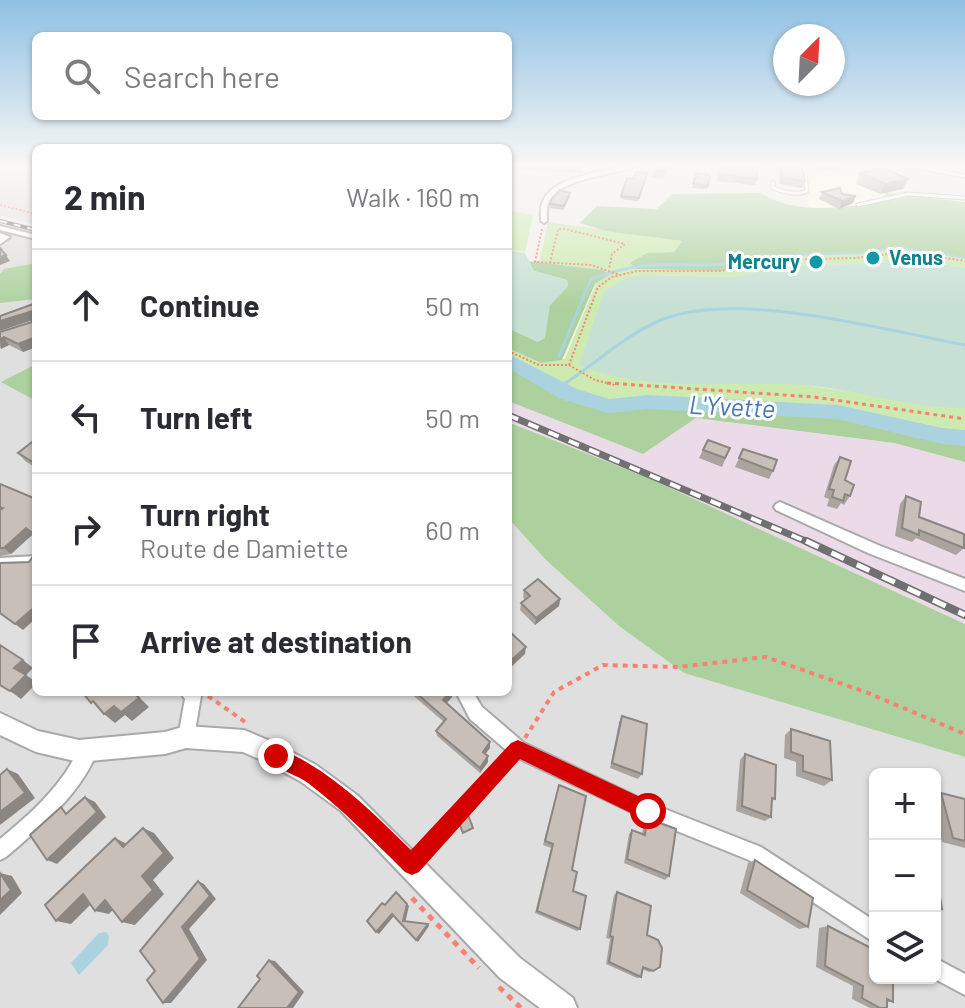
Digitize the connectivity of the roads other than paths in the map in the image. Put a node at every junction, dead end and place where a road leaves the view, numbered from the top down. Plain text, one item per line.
1 (545, 213) edge
2 (544, 221) road end
3 (0, 228) edge
4 (0, 235) edge
5 (32, 236) edge
6 (0, 242) edge
7 (780, 507) dead end
8 (32, 561) edge
9 (0, 563) edge
10 (965, 585) edge
11 (193, 696) edge
12 (466, 696) edge
13 (3, 730) edge
14 (186, 737) junction
15 (90, 749) junction
16 (0, 851) edge
17 (869, 929) edge
18 (941, 971) edge
19 (965, 985) edge
20 (563, 1008) edge

1 - 2 street
3 - 5 street
4 - 6 street
7 - 10 street
8 - 9 street
11 - 14 street
12 - 17 street
13 - 15 street
14 - 15 street
14 - 20 street
15 - 16 street
18 - 19 street

